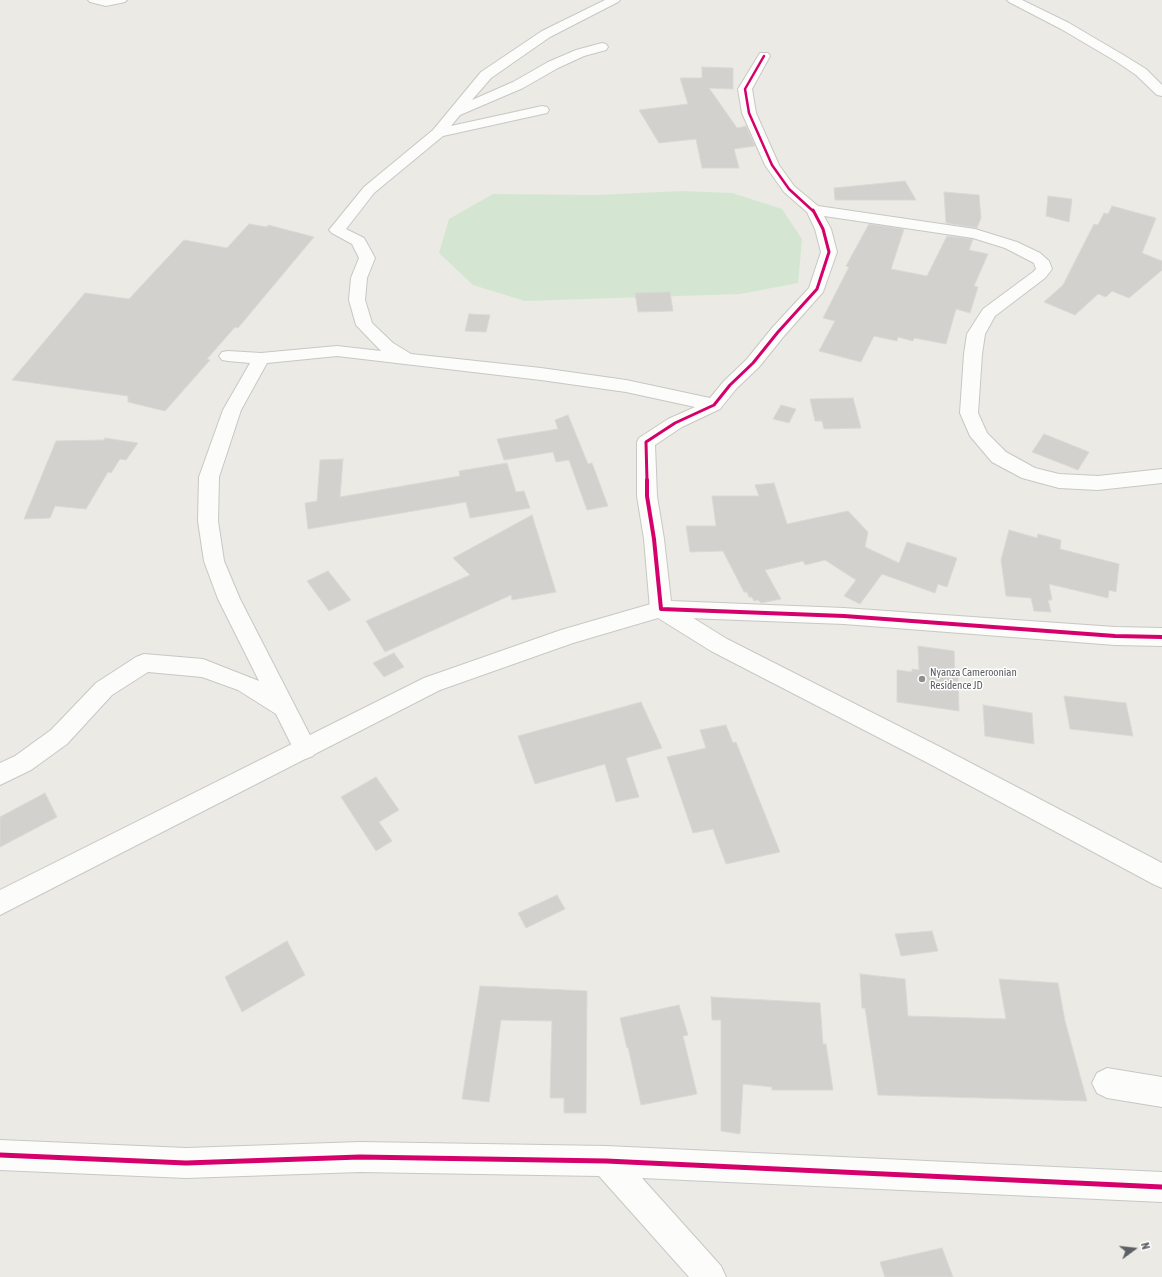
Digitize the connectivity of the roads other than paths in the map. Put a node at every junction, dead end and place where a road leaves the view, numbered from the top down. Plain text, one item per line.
1 (94, 0) edge
2 (121, 0) edge
3 (614, 0) edge
4 (1013, 0) edge
5 (602, 47) dead end
6 (764, 56) dead end
7 (1162, 92) edge
8 (542, 110) dead end
9 (456, 112) junction
10 (438, 133) junction
11 (813, 210) junction
12 (228, 356) dead end
13 (262, 358) junction
14 (410, 359) junction
15 (714, 405) junction
16 (1162, 476) edge
17 (661, 609) junction
18 (1162, 637) edge
19 (284, 708) junction
20 (305, 749) junction
21 (0, 775) edge
22 (1162, 876) edge
23 (0, 903) edge
24 (1108, 1083) dead end
25 (1162, 1092) edge
26 (0, 1155) edge
27 (606, 1160) junction
28 (1162, 1187) edge
29 (710, 1277) edge

1 - 2 street
3 - 9 street
4 - 7 street
5 - 9 street
6 - 11 street
8 - 10 street
9 - 10 street
10 - 14 street
11 - 15 street
11 - 16 street
12 - 13 street
13 - 14 street
13 - 19 street
14 - 15 street
15 - 17 street
17 - 18 street
17 - 20 street
17 - 22 street
19 - 20 street
19 - 21 street
20 - 23 street
24 - 25 street
26 - 27 street
27 - 28 street
27 - 29 street

